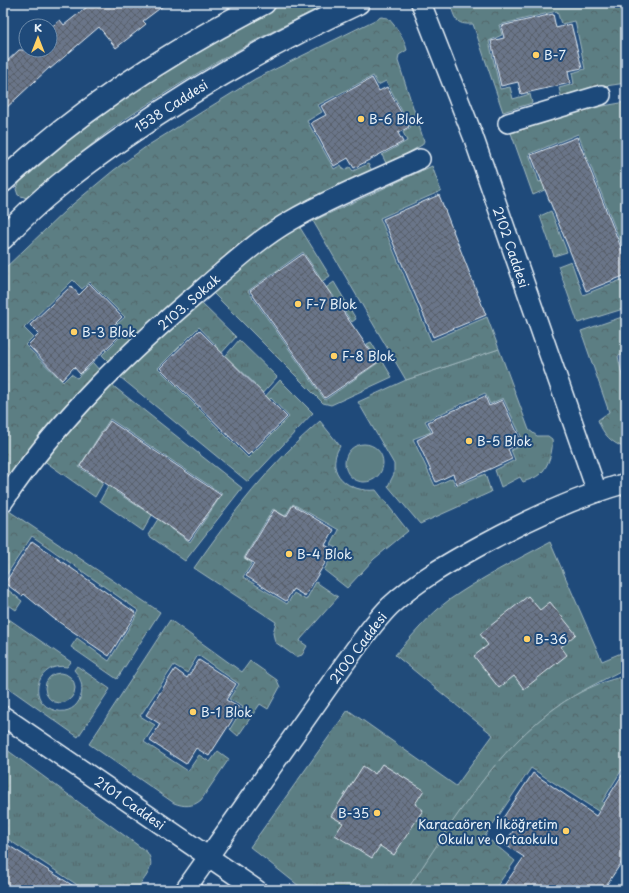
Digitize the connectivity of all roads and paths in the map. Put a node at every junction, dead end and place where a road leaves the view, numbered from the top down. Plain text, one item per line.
1 (264, 3) edge
2 (358, 3) edge
3 (421, 3) edge
4 (601, 94) dead end
5 (508, 123) dead end
6 (420, 159) dead end
7 (3, 181) edge
8 (4, 233) edge
9 (626, 483) edge
10 (597, 492) junction
11 (3, 502) edge
12 (3, 716) edge
13 (208, 857) junction
14 (185, 890) edge
15 (257, 890) edge

1 - 7 main road
2 - 8 main road, 1538 Caddesi
3 - 10 street, 2102 Caddesi
4 - 5 street
6 - 11 street, 2103. Sokak
9 - 10 street, 2100 Caddesi
10 - 13 street, 2100 Caddesi
12 - 13 street, 2101 Caddesi
13 - 14 street, 2100 Caddesi
13 - 15 street, 2101 Caddesi

